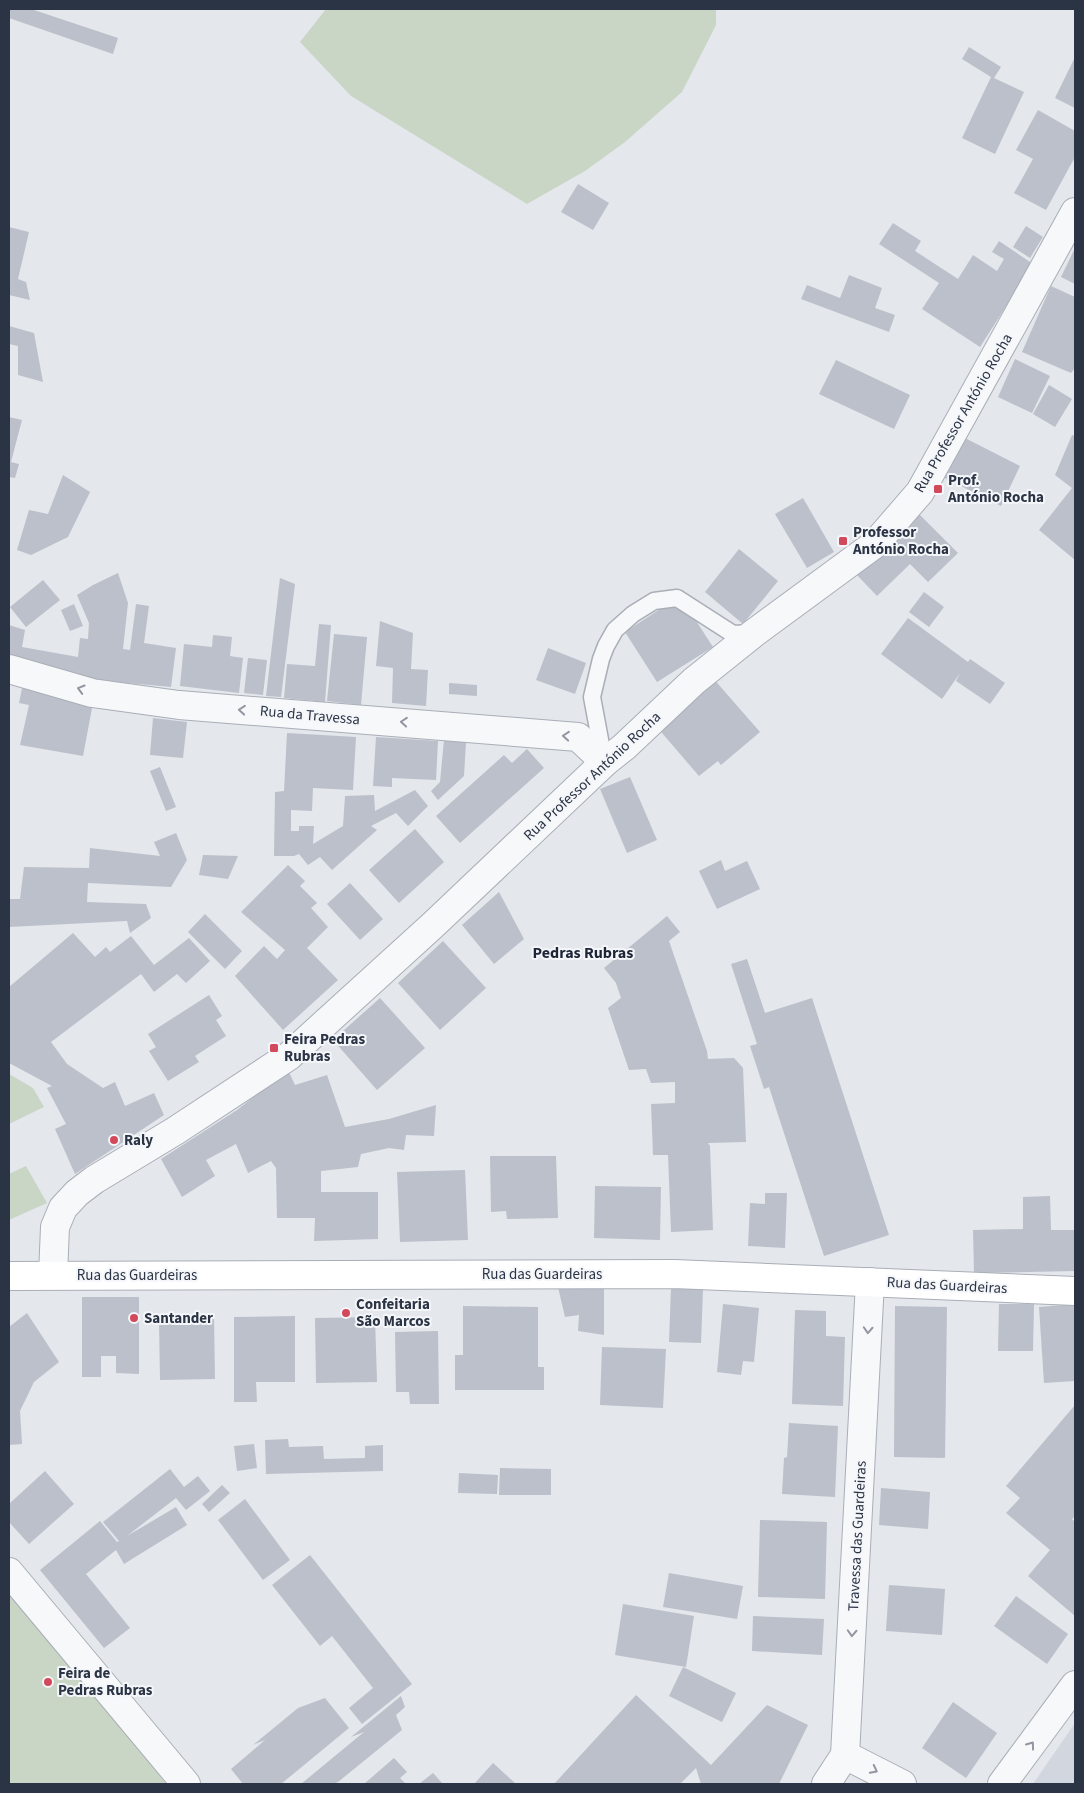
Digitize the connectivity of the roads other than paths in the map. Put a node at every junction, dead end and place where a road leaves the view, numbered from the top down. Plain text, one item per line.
1 (1075, 212) edge
2 (754, 633) junction
3 (9, 669) edge
4 (605, 762) junction
5 (53, 1274) junction
6 (9, 1276) edge
7 (870, 1282) junction
8 (1075, 1291) edge
9 (9, 1572) edge
10 (1075, 1685) edge
11 (845, 1755) junction
12 (186, 1784) edge
13 (826, 1784) edge
14 (902, 1784) edge
15 (1002, 1784) edge

1 - 2 street, Rua Professor António Rocha
2 - 4 street, Rua Professor António Rocha
2 - 4 lane
4 -> 3 street, Rua da Travessa
4 - 5 street, Rua Professor António Rocha
5 - 6 main road, Rua das Guardeiras
5 - 7 main road, Rua das Guardeiras
7 - 8 main road, Rua das Guardeiras
7 -> 11 street, Travessa das Guardeiras
9 - 12 street
15 -> 10 street
11 - 13 street
11 -> 14 street

